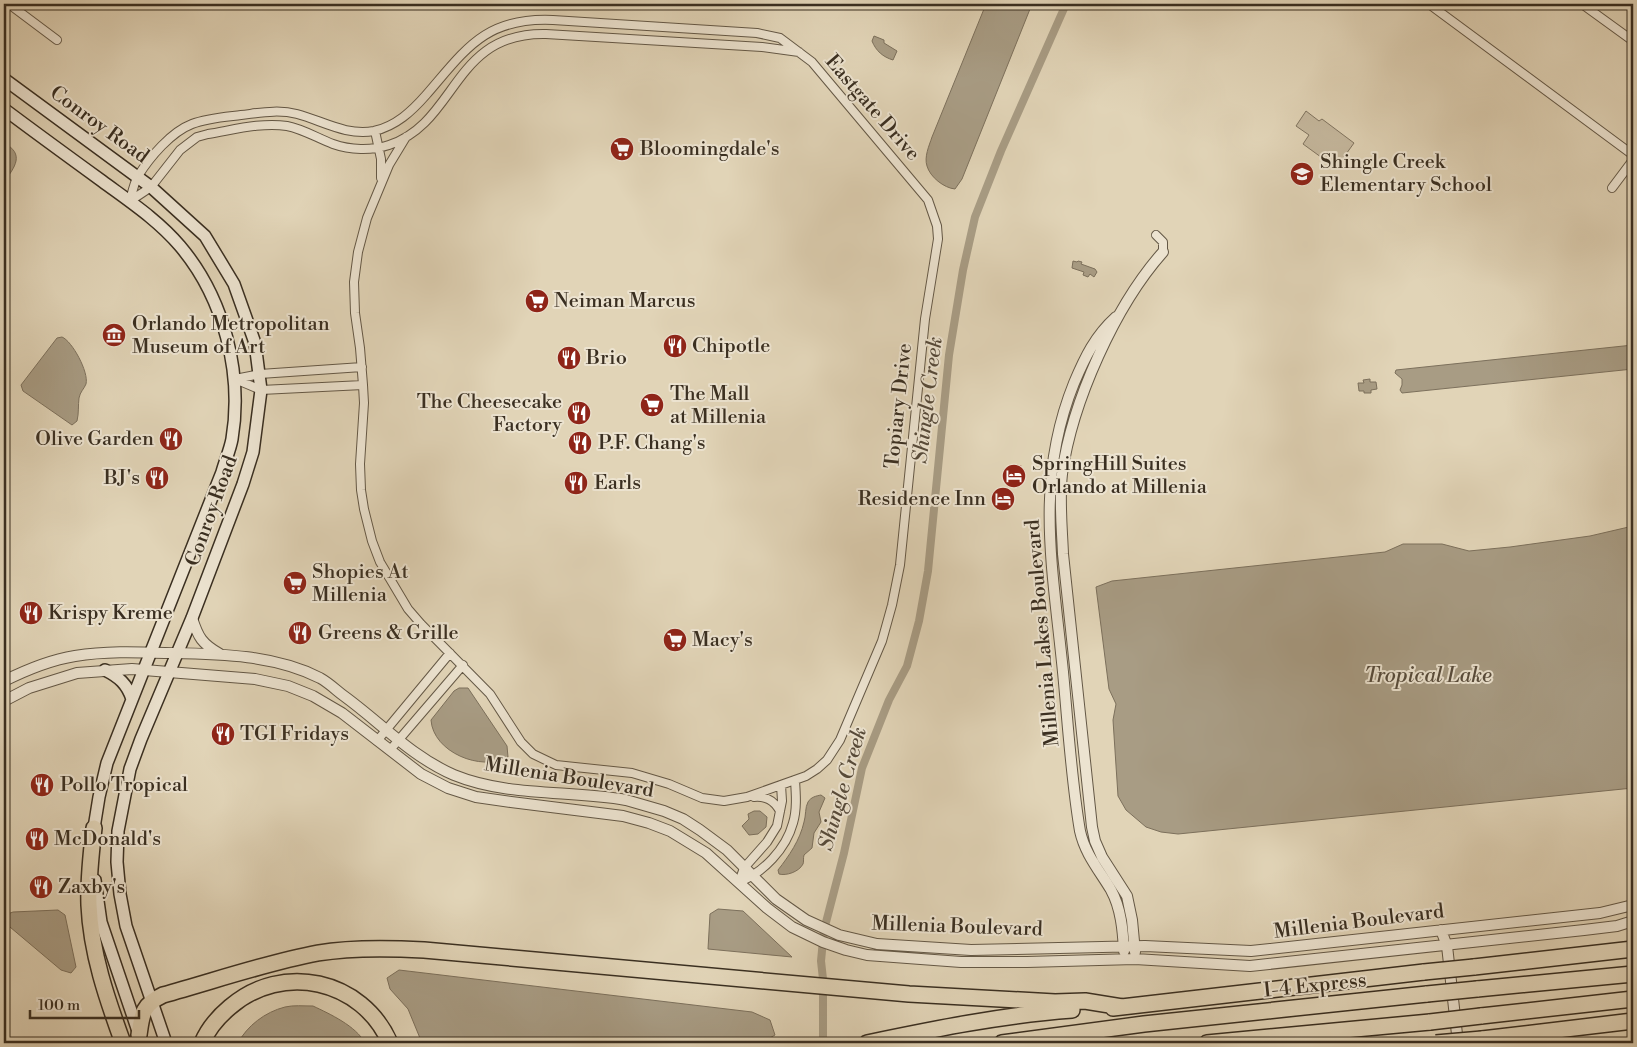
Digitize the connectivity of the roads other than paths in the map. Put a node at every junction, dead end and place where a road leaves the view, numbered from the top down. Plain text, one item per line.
1 (9, 4) edge
2 (1428, 4) edge
3 (1582, 4) edge
4 (57, 40) dead end
5 (1633, 41) edge
6 (799, 52) junction
7 (4, 79) edge
8 (4, 109) edge
9 (375, 130) junction
10 (406, 137) junction
11 (379, 147) junction
12 (1633, 155) edge
13 (1633, 160) edge
14 (138, 177) junction
15 (151, 187) junction
16 (919, 188) joint
17 (1612, 188) dead end
18 (378, 190) junction
19 (130, 201) junction
20 (1156, 235) dead end
21 (1163, 252) joint
22 (362, 367) junction
23 (260, 374) junction
24 (235, 379) junction
25 (363, 385) junction
26 (261, 390) junction
27 (192, 618) junction
28 (151, 653) junction
29 (178, 653) junction
30 (450, 653) junction
31 (223, 656) junction
32 (463, 666) junction
33 (144, 669) junction
34 (105, 670) junction
35 (170, 671) junction
36 (4, 681) edge
37 (132, 699) junction
38 (4, 701) edge
39 (386, 729) junction
40 (398, 740) junction
41 (377, 741) junction
42 (390, 750) junction
43 (795, 780) junction
44 (781, 785) junction
45 (747, 797) junction
46 (780, 811) junction
47 (94, 828) junction
48 (744, 868) junction
49 (753, 877) junction
50 (739, 882) junction
51 (1633, 905) edge
52 (1633, 921) edge
53 (1452, 929) junction
54 (1442, 930) junction
55 (1129, 946) junction
56 (1447, 946) junction
57 (1633, 949) edge
58 (1135, 958) junction
59 (1124, 959) junction
60 (1633, 974) edge
61 (1633, 1000) edge
62 (151, 1001) junction
63 (1122, 1007) junction
64 (1633, 1021) edge
65 (141, 1039) edge
66 (123, 1043) edge
67 (166, 1043) edge
68 (202, 1043) edge
69 (390, 1043) edge
70 (867, 1043) edge
71 (1002, 1043) edge
72 (1208, 1043) edge
73 (1436, 1043) edge
74 (1458, 1043) edge

1 - 4 street
2 - 12 street
3 - 5 street
6 - 9 street, Eastgate Drive
6 - 10 street, Eastgate Drive
6 - 16 street, Eastgate Drive
7 - 14 main road, Conroy Road
8 - 19 main road, Conroy Road
9 - 11 street
9 - 14 street, Eastgate Drive
10 - 11 street, Eastgate Drive
10 - 18 street
11 - 15 street, Eastgate Drive
11 - 18 street
13 - 17 street
14 - 15 main road, Conroy Road
14 - 19 street, Eastgate Drive
15 - 19 street, Eastgate Drive
15 - 23 main road, Conroy Road
16 - 43 street, Topiary Drive
18 - 22 street, Topiary Drive
19 - 24 main road, Conroy Road
20 - 21 street
21 - 55 street, Millenia Lakes Boulevard
22 - 23 street
22 - 25 street, Topiary Drive
23 - 24 street
23 - 26 main road, Conroy Road
24 - 26 street
24 - 28 main road, Conroy Road
25 - 26 street
25 - 30 street, Topiary Drive
26 - 27 main road, Conroy Road
27 - 29 main road, Conroy Road
27 - 31 street
28 - 29 street, Millenia Boulevard
28 - 33 main road, Conroy Road
28 - 36 street, Millenia Boulevard
29 - 31 street, Millenia Boulevard
29 - 35 main road, Conroy Road
30 - 32 street, Topiary Drive
30 - 39 street
31 - 39 street, Millenia Boulevard
32 - 40 street
32 - 45 street, Topiary Drive
33 - 34 street, Millenia Boulevard
33 - 35 street, Millenia Boulevard
33 - 37 main road, Conroy Road
34 - 37 main road
34 - 38 street, Millenia Boulevard
35 - 41 street, Millenia Boulevard
35 - 62 main road, Conroy Road
37 - 47 main road, Conroy Road
39 - 40 street, Millenia Boulevard
39 - 41 street
40 - 42 street
40 - 48 street, Millenia Boulevard
41 - 42 street, Millenia Boulevard
42 - 50 street, Millenia Boulevard
43 - 44 street, Topiary Drive
43 - 49 street
44 - 45 street, Topiary Drive
44 - 46 street
45 - 46 street, Topiary Drive
46 - 48 street
47 - 65 main road, Conroy Road
47 - 66 highway
48 - 49 street, Millenia Boulevard
48 - 50 street
49 - 50 street
49 - 55 street, Millenia Boulevard
50 - 59 street, Millenia Boulevard
51 - 53 street, Millenia Boulevard
52 - 56 street, Millenia Boulevard
53 - 54 street, Millenia Boulevard
53 - 56 street
54 - 55 street, Millenia Boulevard
54 - 56 street
55 - 58 street, Millenia Lakes Boulevard
55 - 59 street, Millenia Lakes Boulevard
56 - 58 street, Millenia Boulevard
56 - 74 street
57 - 63 highway, bridge
58 - 59 street, Millenia Boulevard
60 - 71 highway, I-4 Express, bridge
61 - 72 highway, bridge
62 - 63 highway
62 - 65 highway
62 - 67 main road, Conroy Road
63 - 70 highway
64 - 73 highway, bridge
68 - 69 highway

